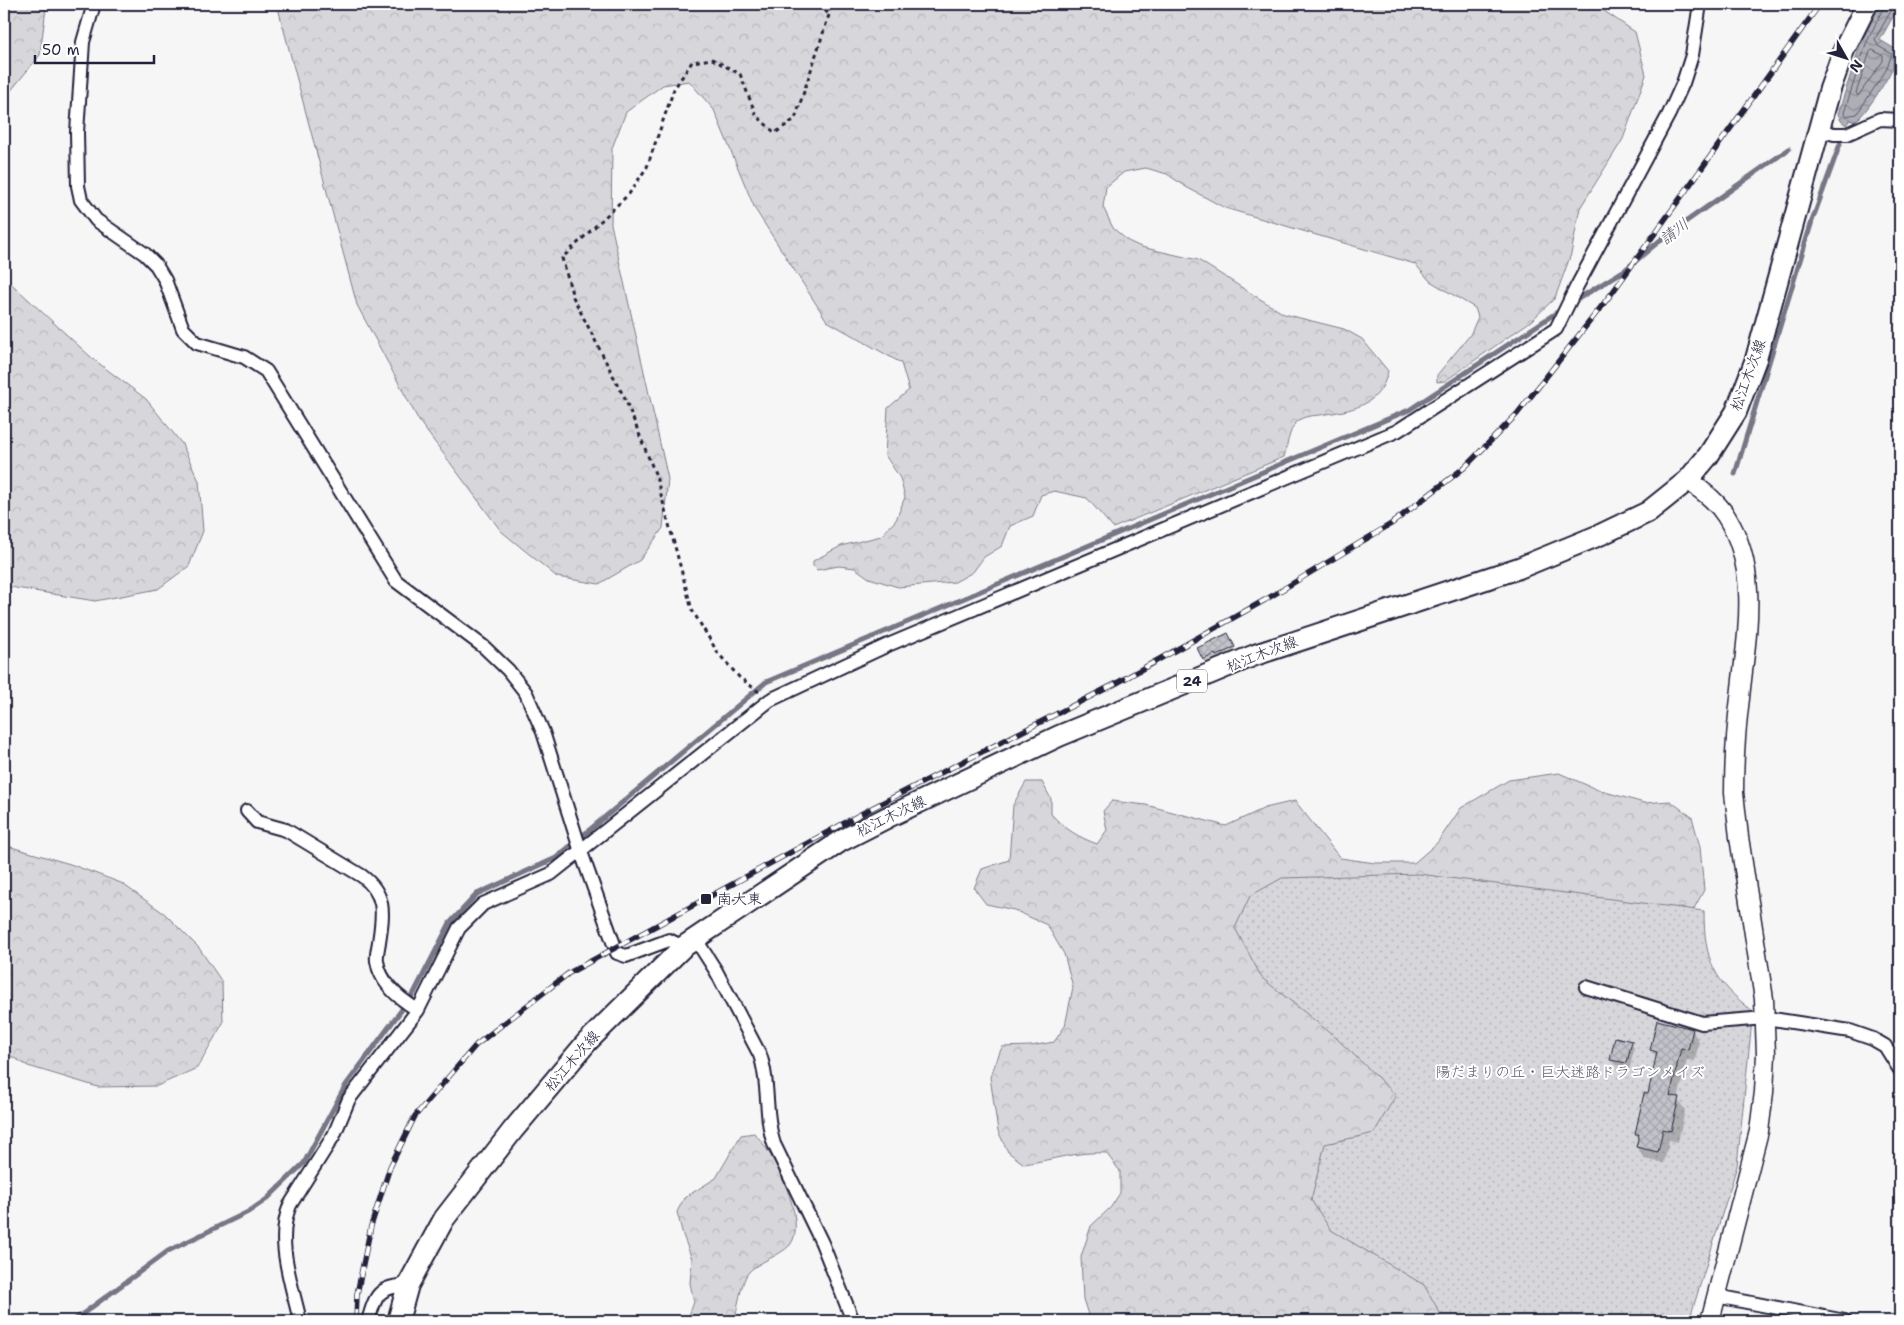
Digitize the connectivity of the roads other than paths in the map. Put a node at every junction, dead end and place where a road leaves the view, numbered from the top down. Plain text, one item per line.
1 (94, 4) edge
2 (1867, 4) edge
3 (1696, 5) edge
4 (1900, 120) edge
5 (1818, 130) junction
6 (1688, 480) junction
7 (247, 811) dead end
8 (578, 844) junction
9 (689, 943) junction
10 (1586, 987) dead end
11 (411, 1006) junction
12 (1766, 1018) junction
13 (1900, 1070) edge
14 (408, 1285) junction
15 (1716, 1296) junction
16 (300, 1321) edge
17 (368, 1321) edge
18 (398, 1321) edge
19 (853, 1321) edge
20 (1710, 1321) edge
21 (1845, 1321) edge

1 - 8 street
2 - 5 main road, 松江木次線 / 24
3 - 8 street
4 - 5 street
5 - 6 main road, 松江木次線 / 24
6 - 9 main road, 松江木次線 / 24
6 - 12 street
7 - 11 street
8 - 9 street
8 - 11 street
9 - 14 main road, 松江木次線 / 24
9 - 19 street
10 - 12 street
11 - 16 street
12 - 13 street
12 - 15 street
14 - 17 street
14 - 18 main road, 松江木次線 / 24
15 - 20 street
15 - 21 street

